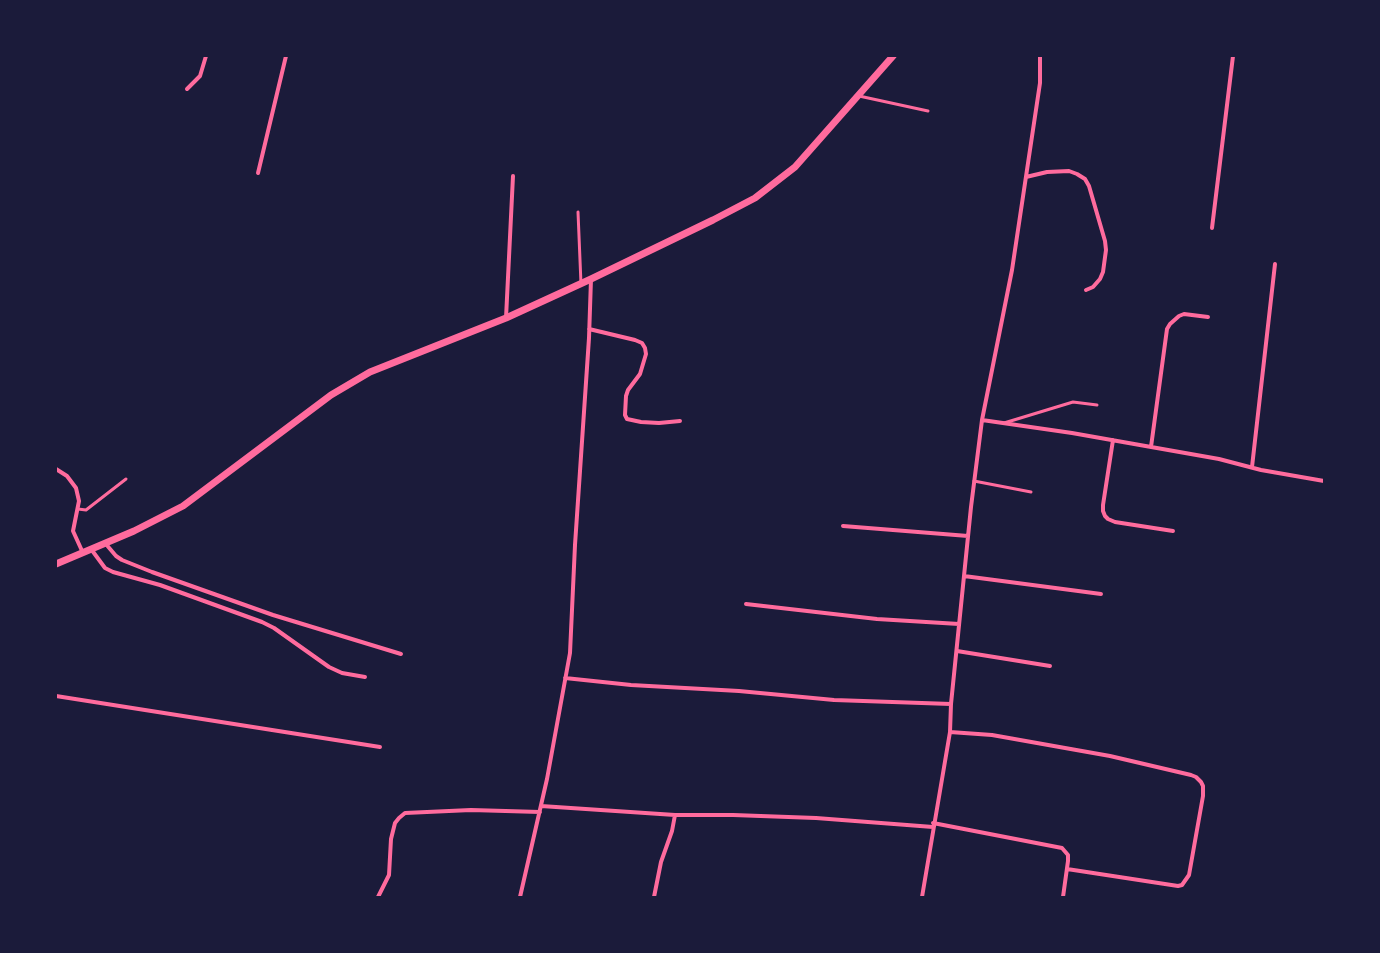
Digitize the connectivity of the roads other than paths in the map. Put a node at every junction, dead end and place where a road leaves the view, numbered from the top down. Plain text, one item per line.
1 (206, 56) edge
2 (286, 56) edge
3 (893, 56) edge
4 (1040, 56) edge
5 (1233, 56) edge
6 (188, 89) dead end
7 (858, 96) junction
8 (928, 111) dead end
9 (258, 173) dead end
10 (513, 176) dead end
11 (1026, 177) junction
12 (578, 212) dead end
13 (1212, 228) dead end
14 (1275, 264) dead end
15 (590, 279) junction
16 (581, 284) junction
17 (1086, 290) dead end
18 (1208, 317) dead end
19 (506, 318) junction
20 (589, 329) junction
21 (1097, 405) dead end
22 (982, 420) junction
23 (680, 421) dead end
24 (1004, 423) junction
25 (1113, 440) junction
26 (1151, 447) junction
27 (1252, 467) junction
28 (56, 469) edge
29 (126, 480) dead end
30 (974, 481) junction
31 (1324, 481) edge
32 (1031, 492) dead end
33 (78, 509) junction
34 (843, 526) dead end
35 (1173, 532) dead end
36 (968, 536) junction
37 (105, 543) junction
38 (91, 549) junction
39 (83, 553) junction
40 (56, 564) edge
41 (964, 576) junction
42 (1101, 594) dead end
43 (746, 604) dead end
44 (959, 624) junction
45 (957, 651) junction
46 (401, 654) dead end
47 (1050, 666) dead end
48 (365, 677) dead end
49 (565, 678) junction
50 (56, 696) edge
51 (951, 704) junction
52 (950, 732) junction
53 (380, 747) dead end
54 (541, 806) junction
55 (540, 812) junction
56 (676, 815) junction
57 (933, 825) junction
58 (1067, 869) junction
59 (378, 897) edge
60 (520, 897) edge
61 (654, 897) edge
62 (922, 897) edge
63 (1063, 897) edge

1 - 6 street
2 - 9 street
3 - 7 street
4 - 11 street
5 - 13 street
7 - 8 lane
7 - 15 street
10 - 19 street
11 - 17 street
11 - 22 street
12 - 16 lane
14 - 27 street
15 - 16 street
15 - 20 street
16 - 19 street
18 - 26 street
19 - 37 street
20 - 23 street
20 - 49 street
21 - 24 lane
22 - 24 street
22 - 30 street
24 - 25 street
25 - 26 street
25 - 35 street
26 - 27 street
27 - 31 street
28 - 33 street
29 - 33 lane
30 - 32 lane
30 - 36 street
33 - 39 street
34 - 36 street
36 - 41 street
37 - 38 street
37 - 46 street
38 - 39 street
38 - 48 street
39 - 40 street
41 - 42 street
41 - 44 street
43 - 44 street
44 - 45 street
45 - 47 street
45 - 51 street
49 - 51 street
49 - 54 street
50 - 53 street
51 - 52 street
52 - 57 street
52 - 58 street
54 - 55 street
54 - 56 street
55 - 59 street
55 - 60 street
56 - 57 street
56 - 61 street
57 - 58 street
57 - 62 street
58 - 63 street

